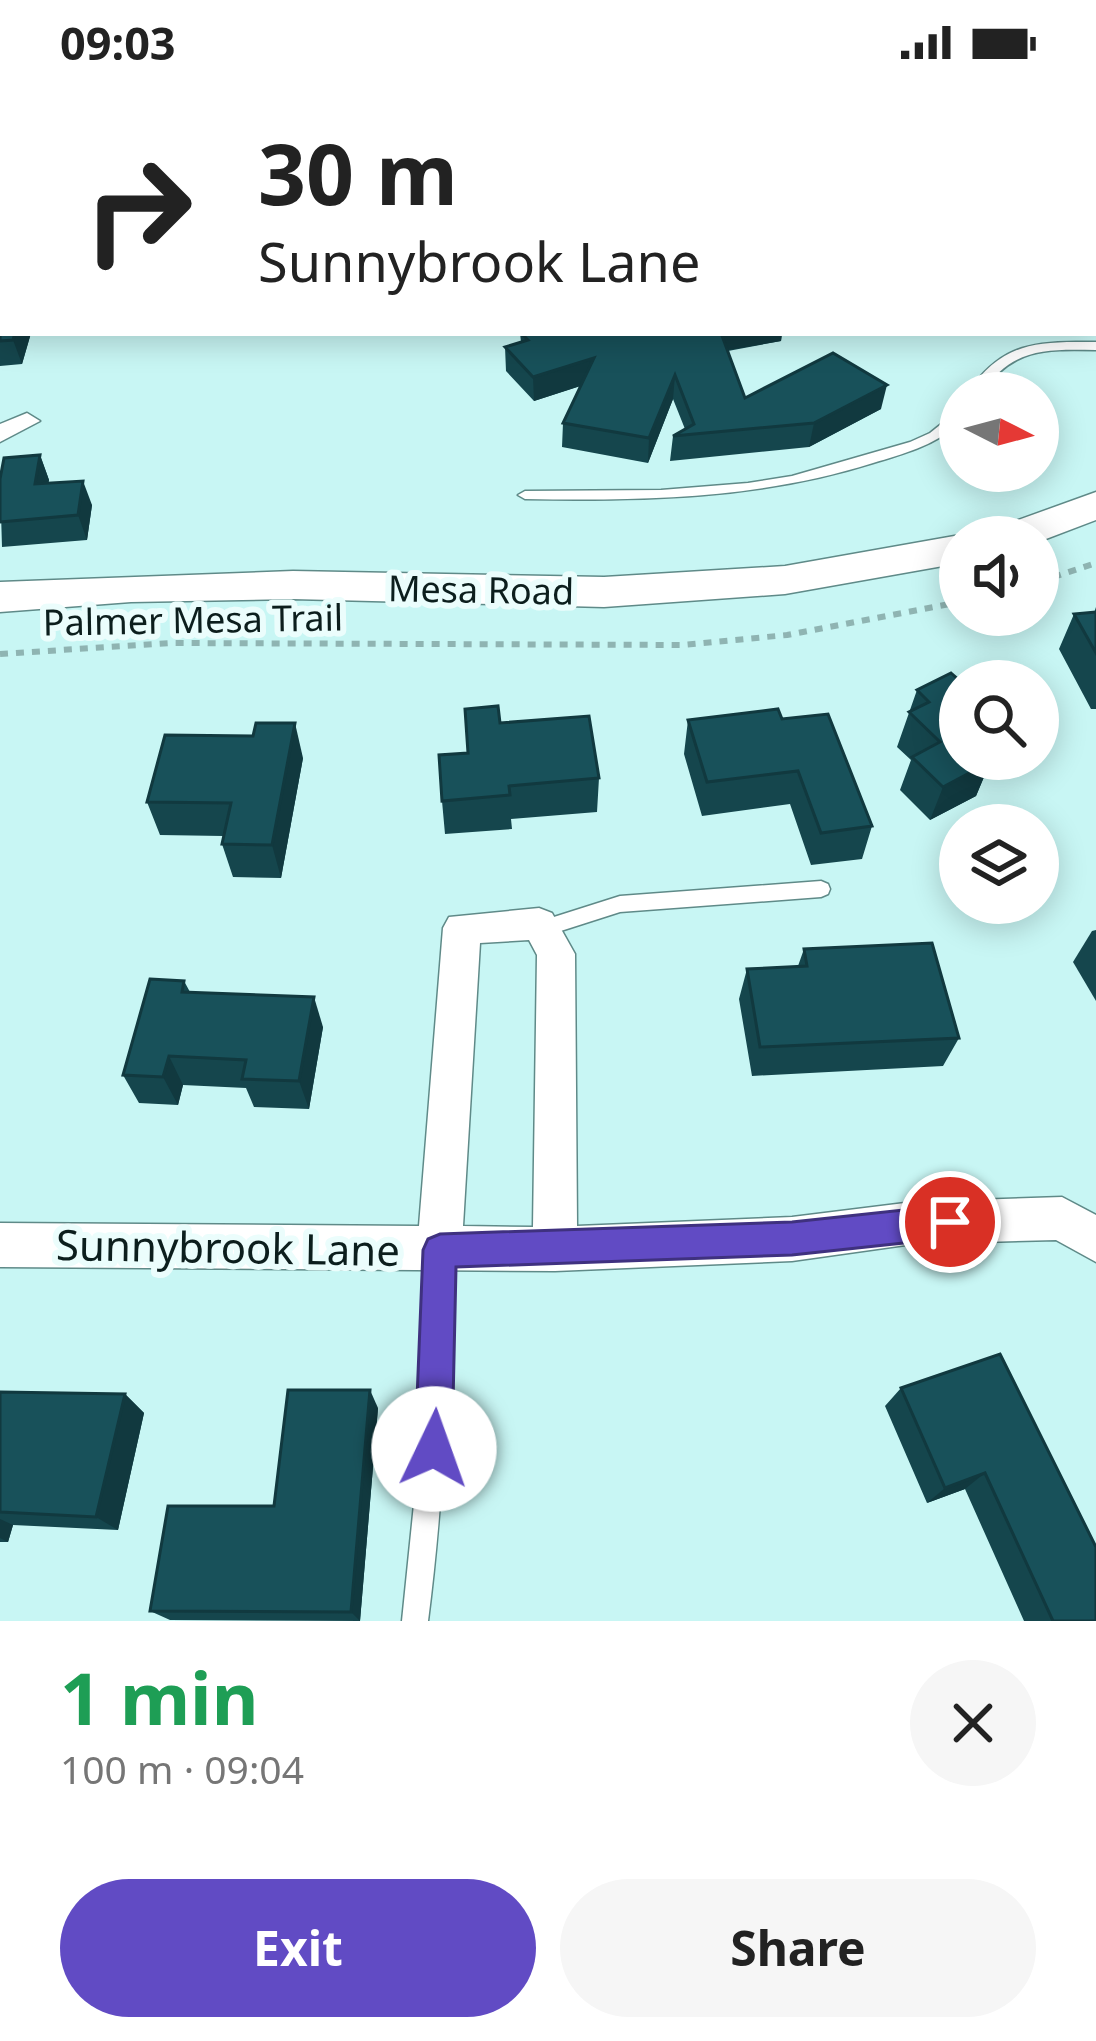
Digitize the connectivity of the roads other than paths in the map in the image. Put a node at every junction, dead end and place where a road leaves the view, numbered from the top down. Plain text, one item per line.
1 (1096, 346) edge
2 (987, 372) edge
3 (27, 421) dead end
4 (0, 434) edge
5 (939, 434) edge
6 (525, 494) dead end
7 (1096, 505) edge
8 (1059, 519) edge
9 (1096, 542) edge
10 (939, 553) edge
11 (1059, 554) edge
12 (939, 582) edge
13 (0, 597) edge
14 (0, 626) edge
15 (821, 889) dead end
16 (542, 929) junction
17 (1084, 1222) edge
18 (0, 1245) edge
19 (555, 1249) junction
20 (440, 1250) junction
21 (416, 1621) edge

1 - 2 lane
3 - 4 street
5 - 6 lane
7 - 8 main road
9 - 11 main road
10 - 13 main road, Mesa Road
12 - 14 main road, Mesa Road
15 - 16 lane
16 - 19 street
16 - 20 street
17 - 19 street, Sunnybrook Lane
18 - 20 street, Sunnybrook Lane
19 - 20 street, Sunnybrook Lane
20 - 21 lane

